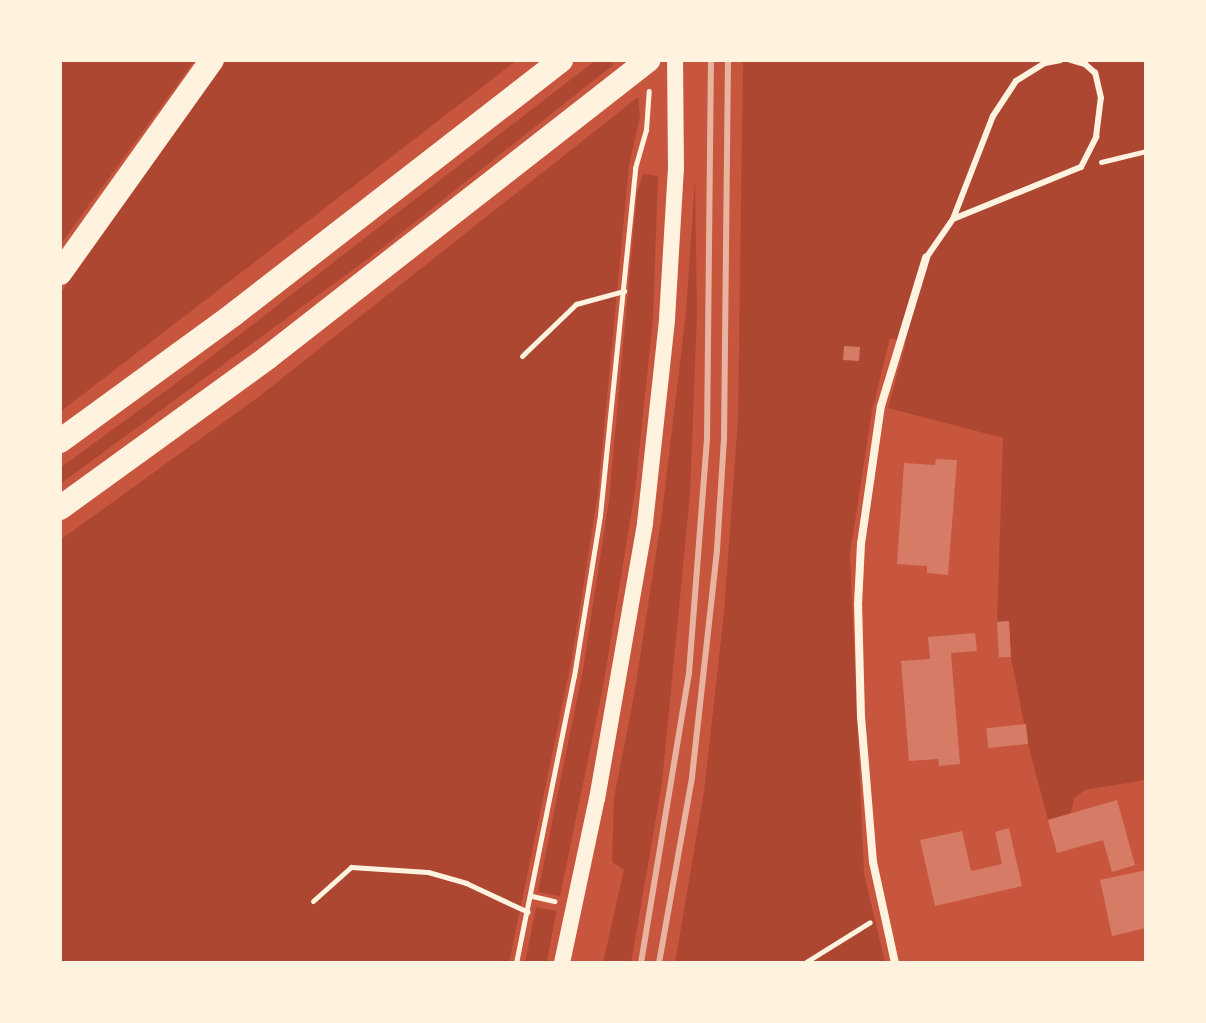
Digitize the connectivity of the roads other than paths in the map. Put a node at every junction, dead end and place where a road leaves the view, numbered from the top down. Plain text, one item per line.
1 (212, 60) edge
2 (561, 60) edge
3 (649, 60) edge
4 (675, 60) edge
5 (1061, 60) edge
6 (1071, 60) edge
7 (953, 219) junction
8 (926, 258) joint
9 (60, 273) edge
10 (60, 441) edge
11 (60, 508) edge
12 (562, 963) edge
13 (895, 963) edge

1 - 9 highway
2 - 10 highway
3 - 11 highway
4 - 12 main road
5 - 7 lane
6 - 7 lane
7 - 8 lane
8 - 13 street

